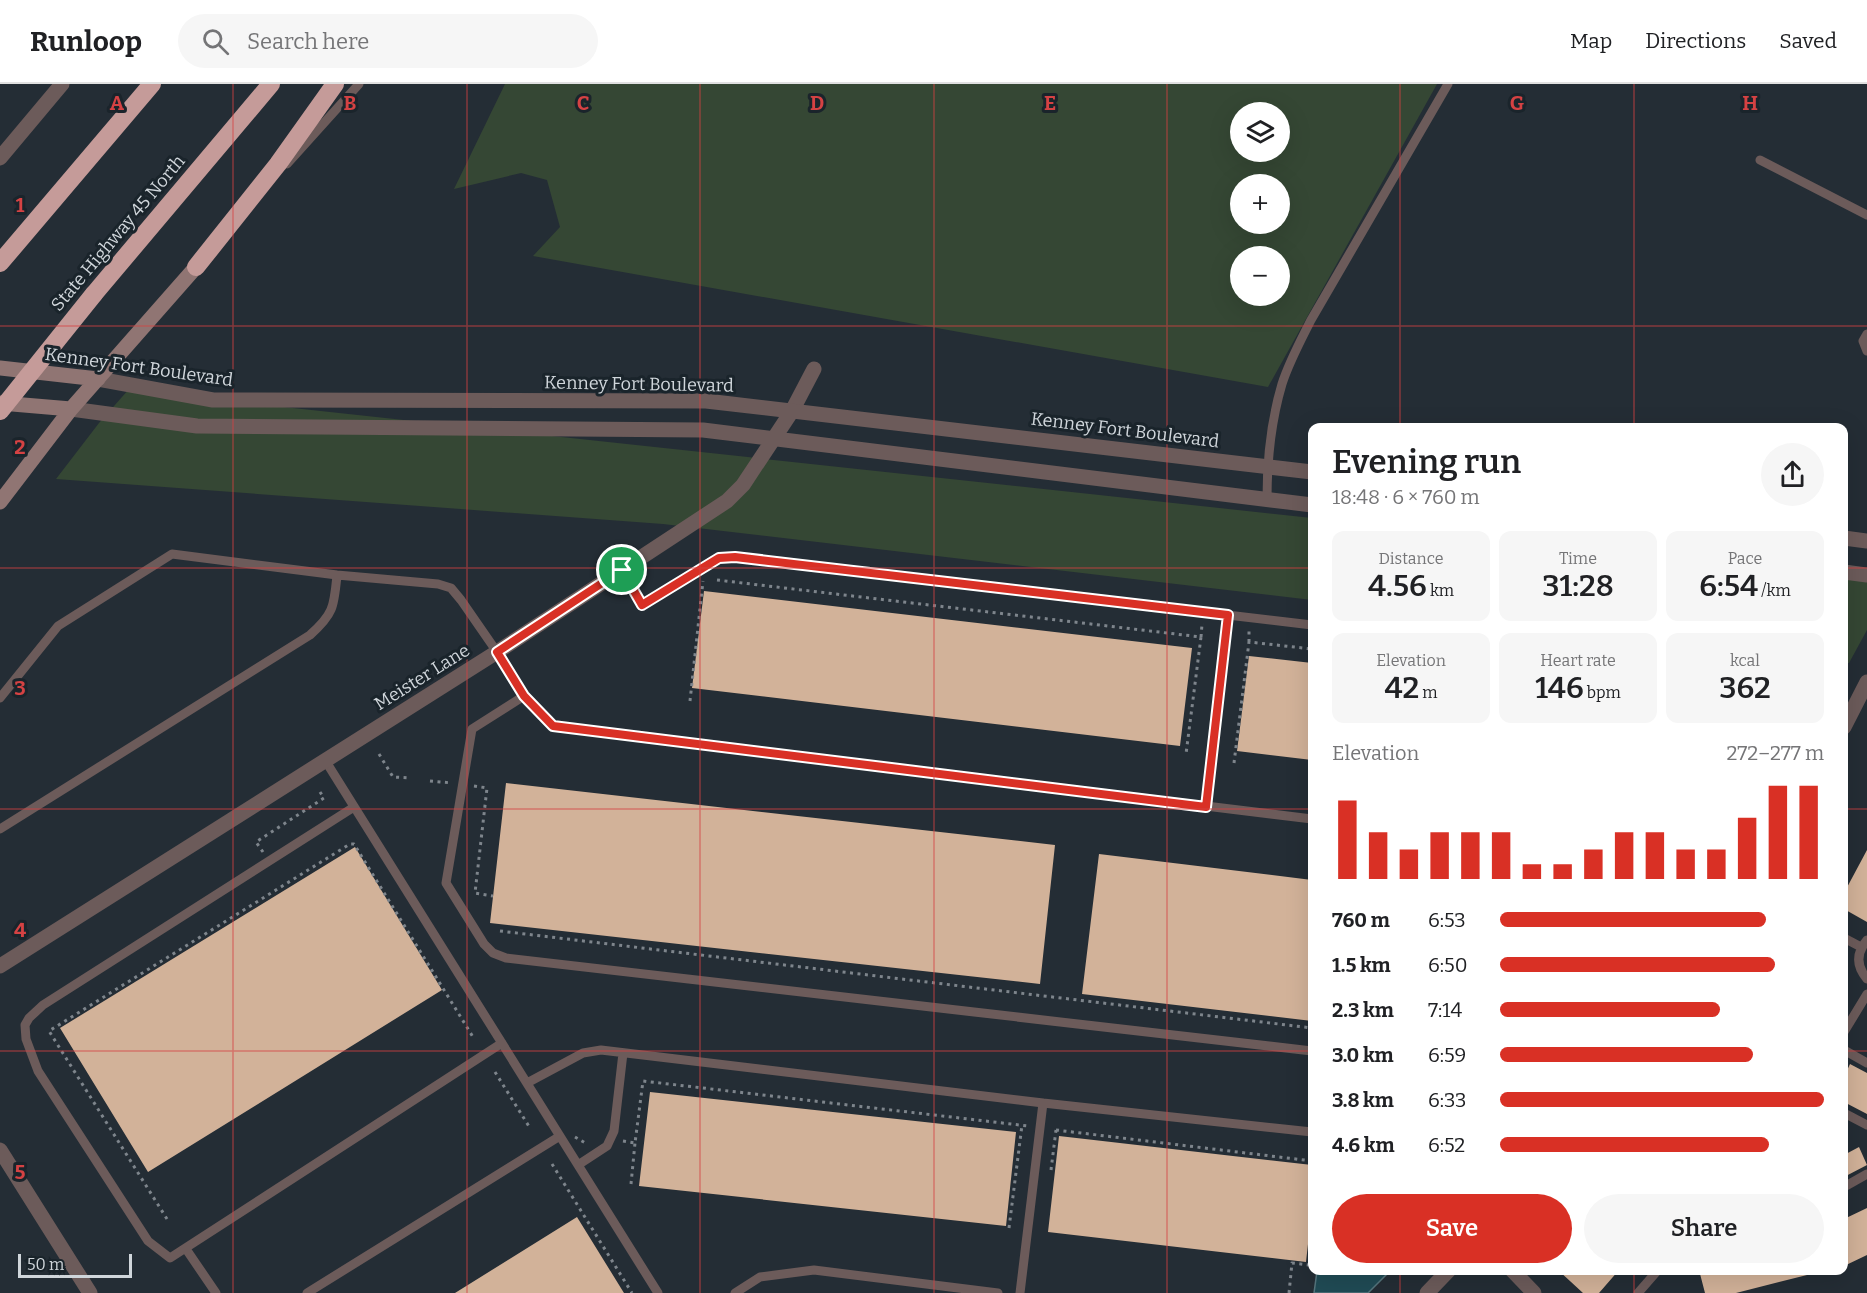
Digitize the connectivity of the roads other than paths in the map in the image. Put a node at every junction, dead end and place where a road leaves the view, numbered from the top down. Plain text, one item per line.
1 (62, 84) edge
2 (152, 84) edge
3 (271, 84) edge
4 (335, 84) edge
5 (358, 84) edge
6 (1448, 84) edge
7 (0, 158) edge
8 (1760, 160) dead end
9 (1867, 215) edge
10 (0, 264) edge
11 (196, 267) junction
12 (1867, 334) edge
13 (1867, 351) edge
14 (0, 368) edge
15 (814, 369) dead end
16 (98, 379) junction
17 (0, 403) edge
18 (71, 409) junction
19 (0, 411) edge
20 (792, 411) junction
21 (774, 438) junction
22 (1267, 466) junction
23 (1308, 471) edge
24 (1267, 499) junction
25 (0, 502) edge
26 (1308, 504) edge
27 (1848, 539) edge
28 (1867, 541) edge
29 (622, 570) junction
30 (1848, 572) edge
31 (1867, 574) edge
32 (337, 575) junction
33 (1228, 615) junction
34 (1308, 625) edge
35 (497, 652) junction
36 (1867, 682) edge
37 (524, 696) junction
38 (0, 698) edge
39 (1848, 710) edge
40 (325, 760) junction
41 (354, 807) junction
42 (1206, 807) junction
43 (1308, 819) edge
44 (0, 829) edge
45 (1848, 939) edge
46 (1864, 944) edge
47 (0, 966) edge
48 (1867, 980) edge
49 (1867, 993) edge
50 (1848, 1025) edge
51 (502, 1043) junction
52 (1308, 1051) edge
53 (1848, 1052) edge
54 (623, 1053) junction
55 (1867, 1063) edge
56 (527, 1083) junction
57 (1043, 1103) junction
58 (1848, 1115) edge
59 (1867, 1125) edge
60 (1308, 1132) edge
61 (560, 1136) junction
62 (0, 1150) edge
63 (578, 1165) junction
64 (1867, 1174) edge
65 (1848, 1185) edge
66 (186, 1249) junction
67 (1444, 1275) edge
68 (1517, 1275) edge
69 (1654, 1275) edge
70 (90, 1293) edge
71 (216, 1293) edge
72 (307, 1293) edge
73 (658, 1293) edge
74 (735, 1293) edge
75 (998, 1293) edge
76 (1020, 1293) edge
77 (1427, 1293) edge
78 (1534, 1293) edge
79 (1638, 1293) edge

1 - 7 street
2 - 10 highway
3 - 19 highway, State Highway 45 North, bridge
4 - 11 highway
5 - 11 lane
6 - 22 lane
8 - 9 lane
11 - 16 main road
12 - 13 lane
14 - 16 main road, Kenney Fort Boulevard
15 - 20 street, Meister Lane
16 - 18 main road
16 - 20 street, Kenney Fort Boulevard
17 - 18 main road
18 - 21 street
18 - 25 main road
20 - 21 street, Meister Lane
20 - 22 street, Kenney Fort Boulevard
21 - 24 street
21 - 29 street, Meister Lane
22 - 23 street, Kenney Fort Boulevard
22 - 24 lane
24 - 26 street
27 - 28 street
29 - 33 lane
29 - 35 street, Meister Lane
30 - 31 street
32 - 35 lane
32 - 38 lane
32 - 44 lane
33 - 34 lane
33 - 42 lane
35 - 37 lane
35 - 40 street, Meister Lane
36 - 39 street
37 - 42 lane
37 - 52 lane
40 - 41 lane
40 - 47 street, Meister Lane
41 - 51 lane
41 - 66 lane
42 - 43 lane
45 - 46 lane
46 - 48 lane
49 - 50 lane
51 - 56 lane
51 - 66 lane
53 - 55 lane
54 - 56 lane
54 - 57 lane
54 - 63 lane
56 - 61 lane
57 - 60 lane
57 - 76 lane
58 - 59 lane
61 - 63 lane
61 - 72 lane
62 - 70 street
63 - 73 lane
64 - 65 lane
66 - 71 lane
67 - 77 street
68 - 78 street
69 - 79 lane
74 - 75 lane

